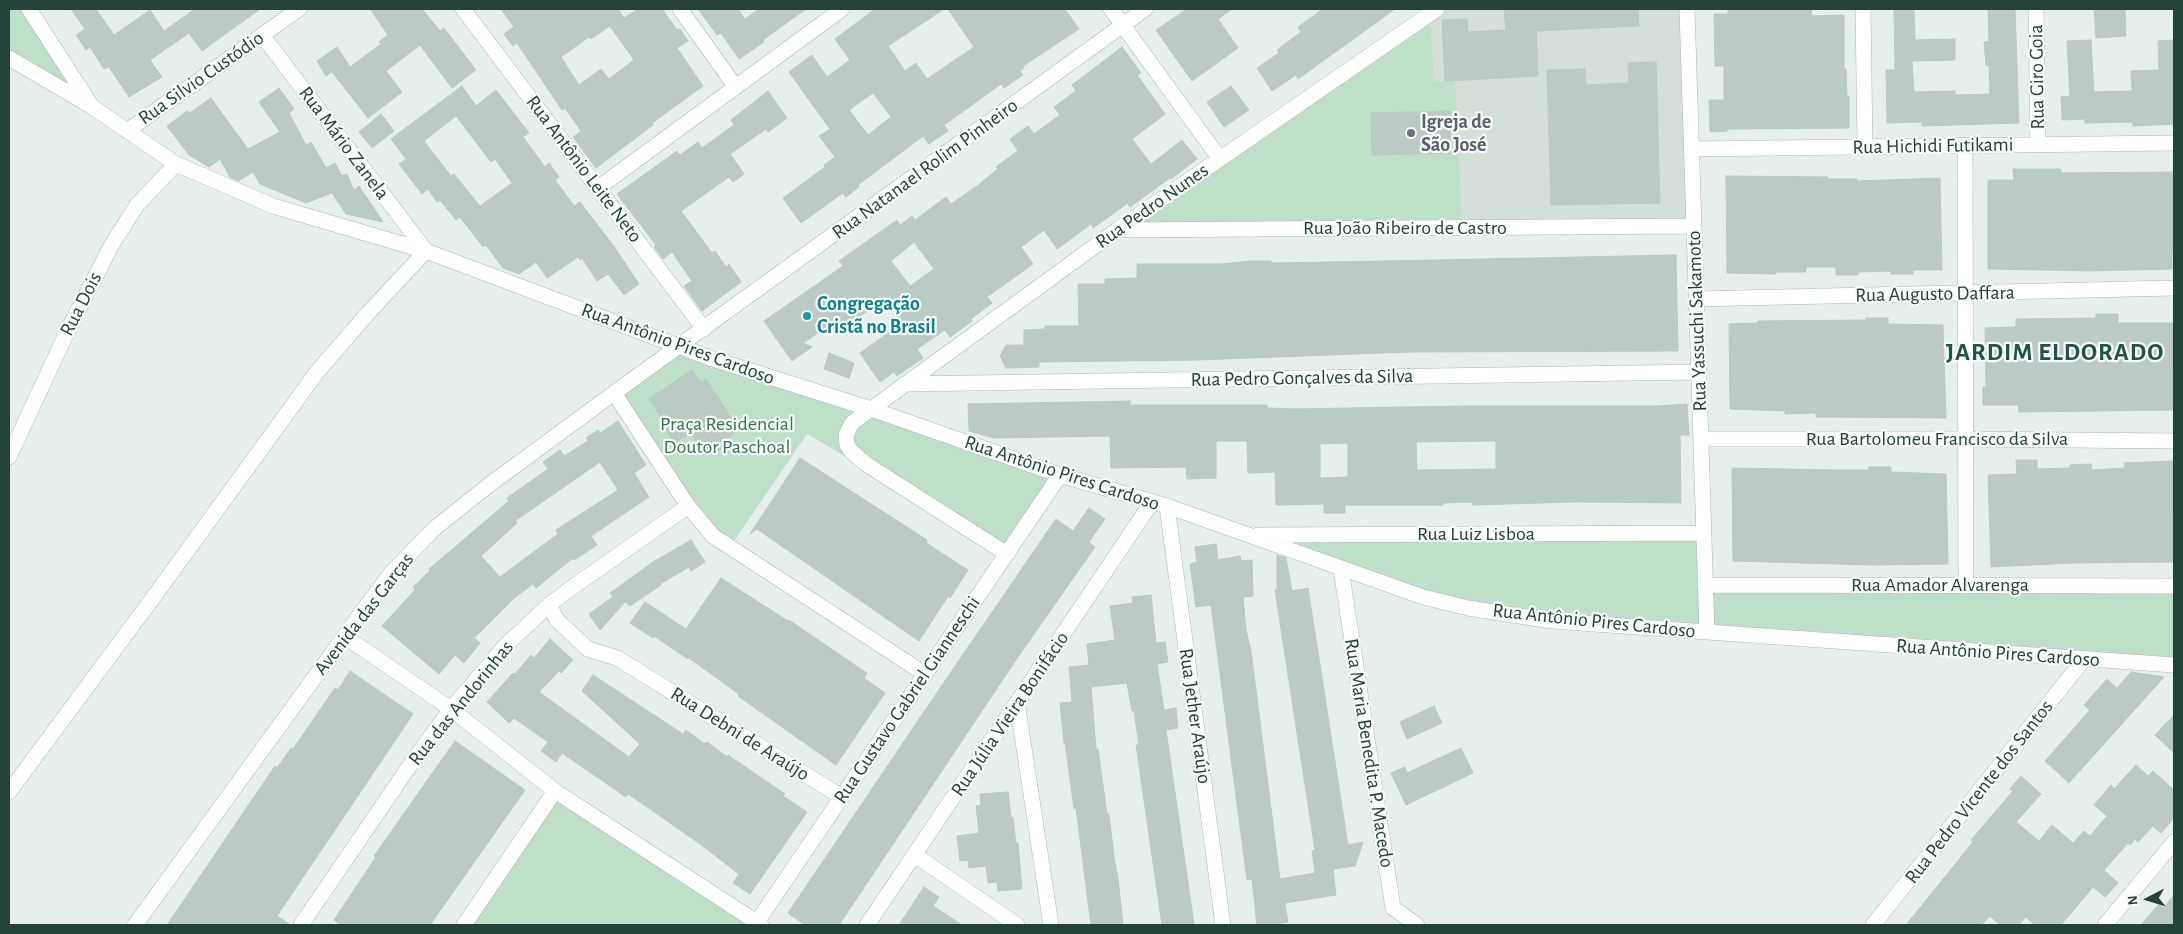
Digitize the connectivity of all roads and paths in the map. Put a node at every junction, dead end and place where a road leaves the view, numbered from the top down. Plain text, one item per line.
1 (29, 9) edge
2 (299, 9) edge
3 (463, 9) edge
4 (680, 9) edge
5 (842, 9) edge
6 (1111, 9) edge
7 (1145, 9) edge
8 (1437, 9) edge
9 (1687, 9) edge
10 (1863, 9) edge
11 (2036, 9) edge
12 (1123, 25) junction
13 (262, 35) junction
14 (9, 58) edge
15 (735, 86) junction
16 (91, 106) junction
17 (127, 131) junction
18 (2174, 143) edge
19 (2038, 144) junction
20 (1965, 145) junction
21 (1865, 146) junction
22 (1691, 149) junction
23 (1220, 159) junction
24 (176, 164) junction
25 (598, 188) junction
26 (1694, 226) junction
27 (1117, 230) junction
28 (426, 251) junction
29 (2174, 288) edge
30 (1966, 293) junction
31 (1696, 299) junction
32 (704, 329) junction
33 (680, 346) junction
34 (1699, 372) junction
35 (905, 384) junction
36 (614, 393) junction
37 (871, 409) junction
38 (1967, 438) junction
39 (1701, 439) junction
40 (2174, 441) edge
41 (9, 457) edge
42 (1060, 476) junction
43 (1159, 504) junction
44 (688, 506) junction
45 (1704, 533) junction
46 (1248, 535) junction
47 (1007, 554) junction
48 (1341, 569) junction
49 (1705, 584) junction
50 (1966, 586) junction
51 (2174, 586) edge
52 (548, 605) junction
53 (1707, 632) junction
54 (344, 636) junction
55 (2084, 659) junction
56 (2174, 665) edge
57 (926, 674) junction
58 (1018, 702) junction
59 (451, 710) junction
60 (555, 791) junction
61 (9, 792) edge
62 (842, 797) junction
63 (2174, 842) edge
64 (914, 856) junction
65 (758, 924) edge
66 (135, 925) edge
67 (301, 925) edge
68 (464, 925) edge
69 (867, 925) edge
70 (1017, 925) edge
71 (1051, 925) edge
72 (1223, 925) edge
73 (1417, 925) edge
74 (1874, 925) edge
75 (2105, 925) edge

1 - 16 street
2 - 13 street, Rua Silvio Custódio
3 - 25 street, Rua Antônio Leite Neto
4 - 15 street
5 - 15 street
6 - 12 street
7 - 12 street, Rua Natanael Rolim Pinheiro
8 - 23 street, Rua Pedro Nunes
9 - 22 street, Rua Yassuchi Sakamoto
10 - 21 street
11 - 19 street, Rua Giro Goia
12 - 23 street
12 - 32 street, Rua Natanael Rolim Pinheiro
13 - 17 street, Rua Silvio Custódio
13 - 28 street, Rua Mário Zanela
14 - 16 street, Rua Antônio Pires Cardoso
15 - 25 street
16 - 17 street, Rua Antônio Pires Cardoso
17 - 24 street, Rua Antônio Pires Cardoso
18 - 19 street, Rua Hichidi Futikami
19 - 20 street, Rua Hichidi Futikami
20 - 21 street, Rua Hichidi Futikami
20 - 30 street
21 - 22 street, Rua Hichidi Futikami
22 - 26 street, Rua Yassuchi Sakamoto
23 - 27 street, Rua Pedro Nunes
24 - 28 street, Rua Antônio Pires Cardoso
24 - 41 street, Rua Dois
25 - 32 street, Rua Antônio Leite Neto
26 - 27 street, Rua João Ribeiro de Castro
26 - 31 street, Rua Yassuchi Sakamoto
27 - 35 street, Rua Pedro Nunes
28 - 33 street, Rua Antônio Pires Cardoso
28 - 61 street
29 - 30 street, Rua Augusto Daffara
30 - 31 street, Rua Augusto Daffara
30 - 38 street
31 - 34 street, Rua Yassuchi Sakamoto
32 - 33 street, Rua Natanael Rolim Pinheiro
33 - 36 street, Avenida das Garças
33 - 37 street, Rua Antônio Pires Cardoso
34 - 35 street, Rua Pedro Gonçalves da Silva
34 - 39 street, Rua Yassuchi Sakamoto
35 - 37 street, Rua Pedro Nunes
36 - 44 street
36 - 54 street, Avenida das Garças
37 - 42 street, Rua Antônio Pires Cardoso
37 - 47 street, Rua Pedro Nunes
38 - 39 street, Rua Bartolomeu Francisco da Silva
38 - 40 street, Rua Bartolomeu Francisco da Silva
38 - 50 street
39 - 45 street, Rua Yassuchi Sakamoto
42 - 43 street, Rua Antônio Pires Cardoso
42 - 47 street, Rua Gustavo Gabriel Gianneschi
43 - 46 street, Rua Antônio Pires Cardoso
43 - 58 street, Rua Júlia Vieira Bonifácio
43 - 72 street, Rua Jether Araújo
44 - 52 street, Rua das Andorinhas
44 - 57 street
45 - 46 street, Rua Luiz Lisboa
45 - 49 street, Rua Yassuchi Sakamoto
46 - 48 street, Rua Antônio Pires Cardoso
47 - 57 street, Rua Gustavo Gabriel Gianneschi
48 - 53 street, Rua Antônio Pires Cardoso
48 - 73 street, Rua Maria Benedita P. Macedo
49 - 50 street, Rua Amador Alvarenga
49 - 53 street, Rua Yassuchi Sakamoto
50 - 51 street, Rua Amador Alvarenga
52 - 59 street, Rua das Andorinhas
52 - 62 street, Rua Debni de Araújo
53 - 55 street, Rua Antônio Pires Cardoso
54 - 59 street
54 - 66 street, Avenida das Garças
55 - 56 street, Rua Antônio Pires Cardoso
55 - 74 street, Rua Pedro Vicente dos Santos
57 - 62 street, Rua Gustavo Gabriel Gianneschi
58 - 64 street, Rua Júlia Vieira Bonifácio
58 - 71 street
59 - 60 street
59 - 67 street, Rua das Andorinhas
60 - 65 street
60 - 68 street
62 - 65 street, Rua Gustavo Gabriel Gianneschi
63 - 75 street
64 - 69 street, Rua Júlia Vieira Bonifácio
64 - 70 street

